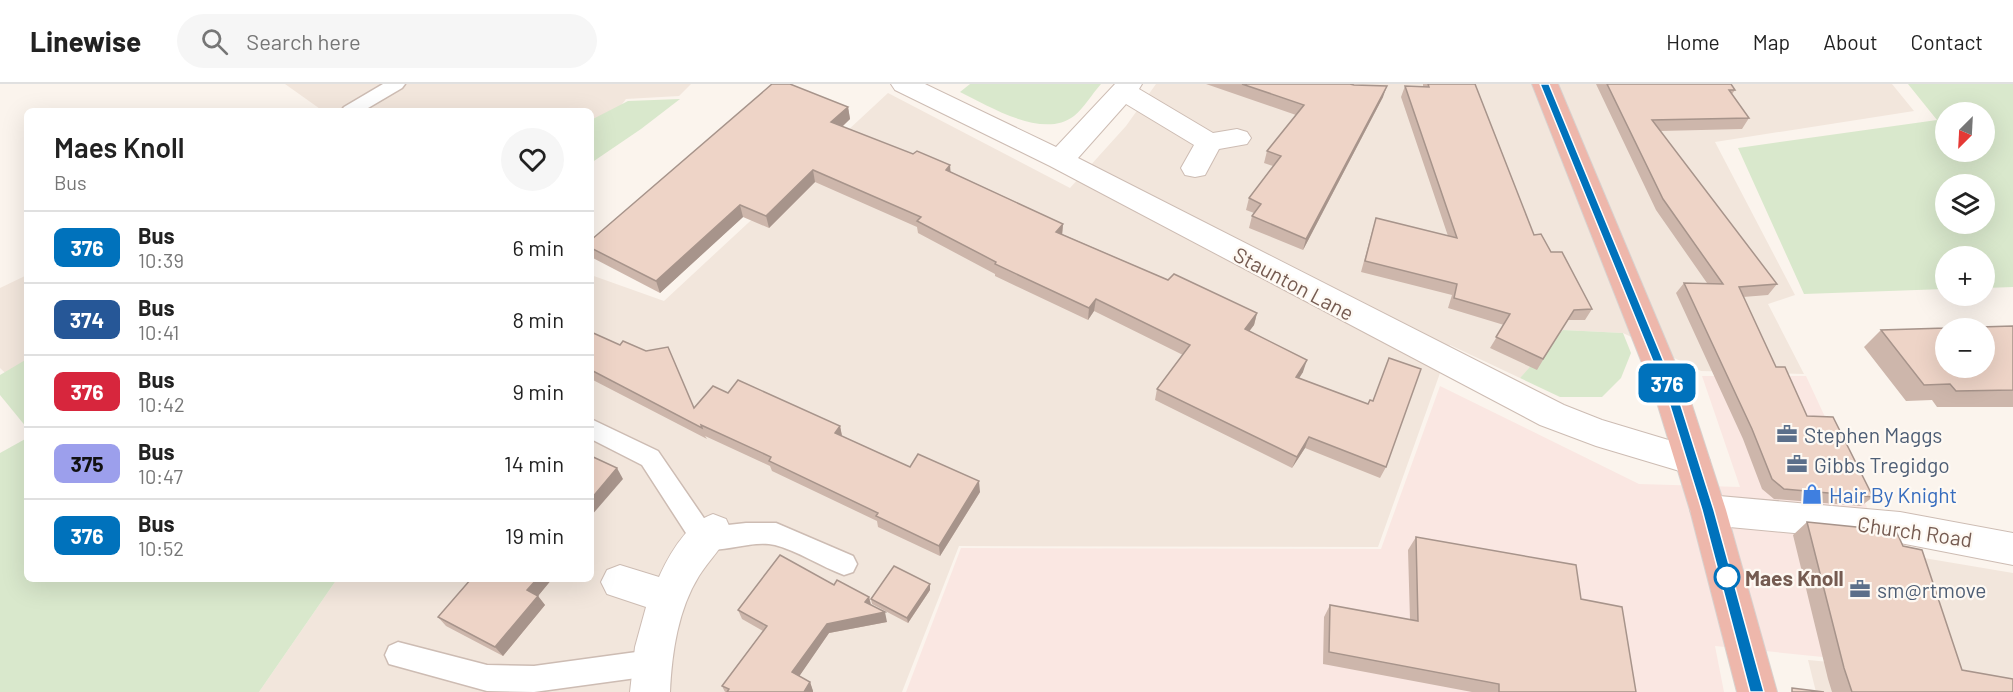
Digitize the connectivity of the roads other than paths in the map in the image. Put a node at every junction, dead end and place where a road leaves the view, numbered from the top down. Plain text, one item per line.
1 (396, 84) edge
2 (904, 84) edge
3 (1545, 84) edge
4 (1126, 88) edge
5 (355, 108) edge
6 (1237, 138) dead end
7 (1209, 142) junction
8 (1060, 160) junction
9 (1195, 168) dead end
10 (594, 430) edge
11 (1693, 461) junction
12 (1708, 510) junction
13 (709, 535) junction
14 (2013, 549) edge
15 (844, 564) dead end
16 (621, 582) dead end
17 (668, 597) junction
18 (398, 655) dead end
19 (650, 678) edge
20 (1757, 692) edge

1 - 5 lane
2 - 8 street, Staunton Lane
3 - 11 highway
4 - 7 street
4 - 8 street
6 - 7 street
7 - 9 street
8 - 11 street, Staunton Lane
10 - 13 lane
11 - 12 highway
12 - 14 street, Church Road
12 - 20 highway
13 - 15 lane
13 - 17 street
16 - 17 street
17 - 19 street
18 - 19 lane

